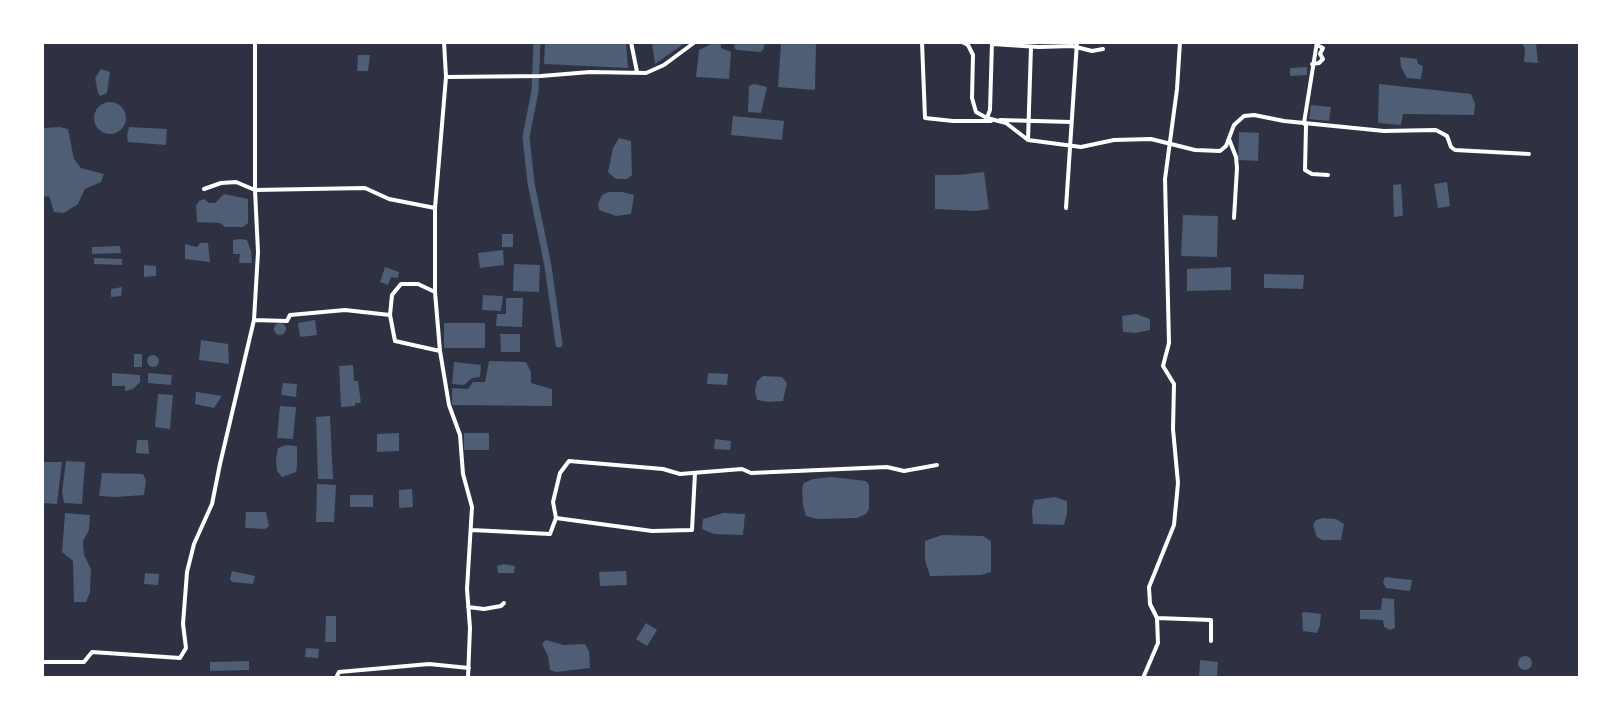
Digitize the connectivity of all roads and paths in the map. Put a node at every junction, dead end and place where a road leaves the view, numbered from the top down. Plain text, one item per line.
1 (255, 42) edge
2 (444, 42) edge
3 (631, 42) edge
4 (695, 42) edge
5 (922, 42) edge
6 (962, 42) edge
7 (1180, 42) edge
8 (992, 43) edge
9 (1317, 44) edge
10 (1077, 45) edge
11 (1031, 47) junction
12 (1102, 49) dead end
13 (1312, 64) junction
14 (637, 72) junction
15 (446, 77) junction
16 (987, 118) junction
17 (1029, 119) junction
18 (996, 120) junction
19 (1070, 122) junction
20 (1304, 123) junction
21 (1229, 139) junction
22 (1028, 140) junction
23 (1069, 145) junction
24 (1170, 146) junction
25 (1529, 154) dead end
26 (1328, 175) dead end
27 (204, 190) dead end
28 (254, 190) junction
29 (435, 208) junction
30 (1066, 208) dead end
31 (1234, 218) dead end
32 (435, 292) junction
33 (390, 315) junction
34 (254, 320) junction
35 (440, 351) junction
36 (936, 465) dead end
37 (695, 473) junction
38 (556, 518) junction
39 (472, 530) junction
40 (504, 603) dead end
41 (468, 607) junction
42 (1157, 618) junction
43 (1211, 641) dead end
44 (42, 662) edge
45 (469, 668) junction
46 (336, 678) edge
47 (468, 678) edge
48 (1143, 678) edge

1 - 28 street
2 - 15 street
3 - 14 street
4 - 14 street
5 - 18 street
6 - 16 street
7 - 24 street
8 - 11 street
8 - 16 street
9 - 13 street
9 - 13 street
10 - 11 street
10 - 12 street
10 - 19 street
11 - 17 street
13 - 20 street
14 - 15 street
15 - 29 street
16 - 18 street
17 - 18 street
17 - 19 street
17 - 22 street
18 - 22 street
19 - 23 street
20 - 21 street
20 - 25 street
20 - 26 street
21 - 24 street
21 - 31 street
22 - 23 street
23 - 24 street
23 - 30 street
24 - 42 street
27 - 28 street
28 - 29 street
28 - 34 street
29 - 32 street
32 - 33 street
32 - 35 street
33 - 34 street
33 - 35 street
34 - 44 street
35 - 39 street
36 - 37 street
37 - 38 street
37 - 38 street
38 - 39 street
39 - 41 street
40 - 41 street
41 - 45 street
42 - 43 street
42 - 48 street
45 - 46 street
45 - 47 street

